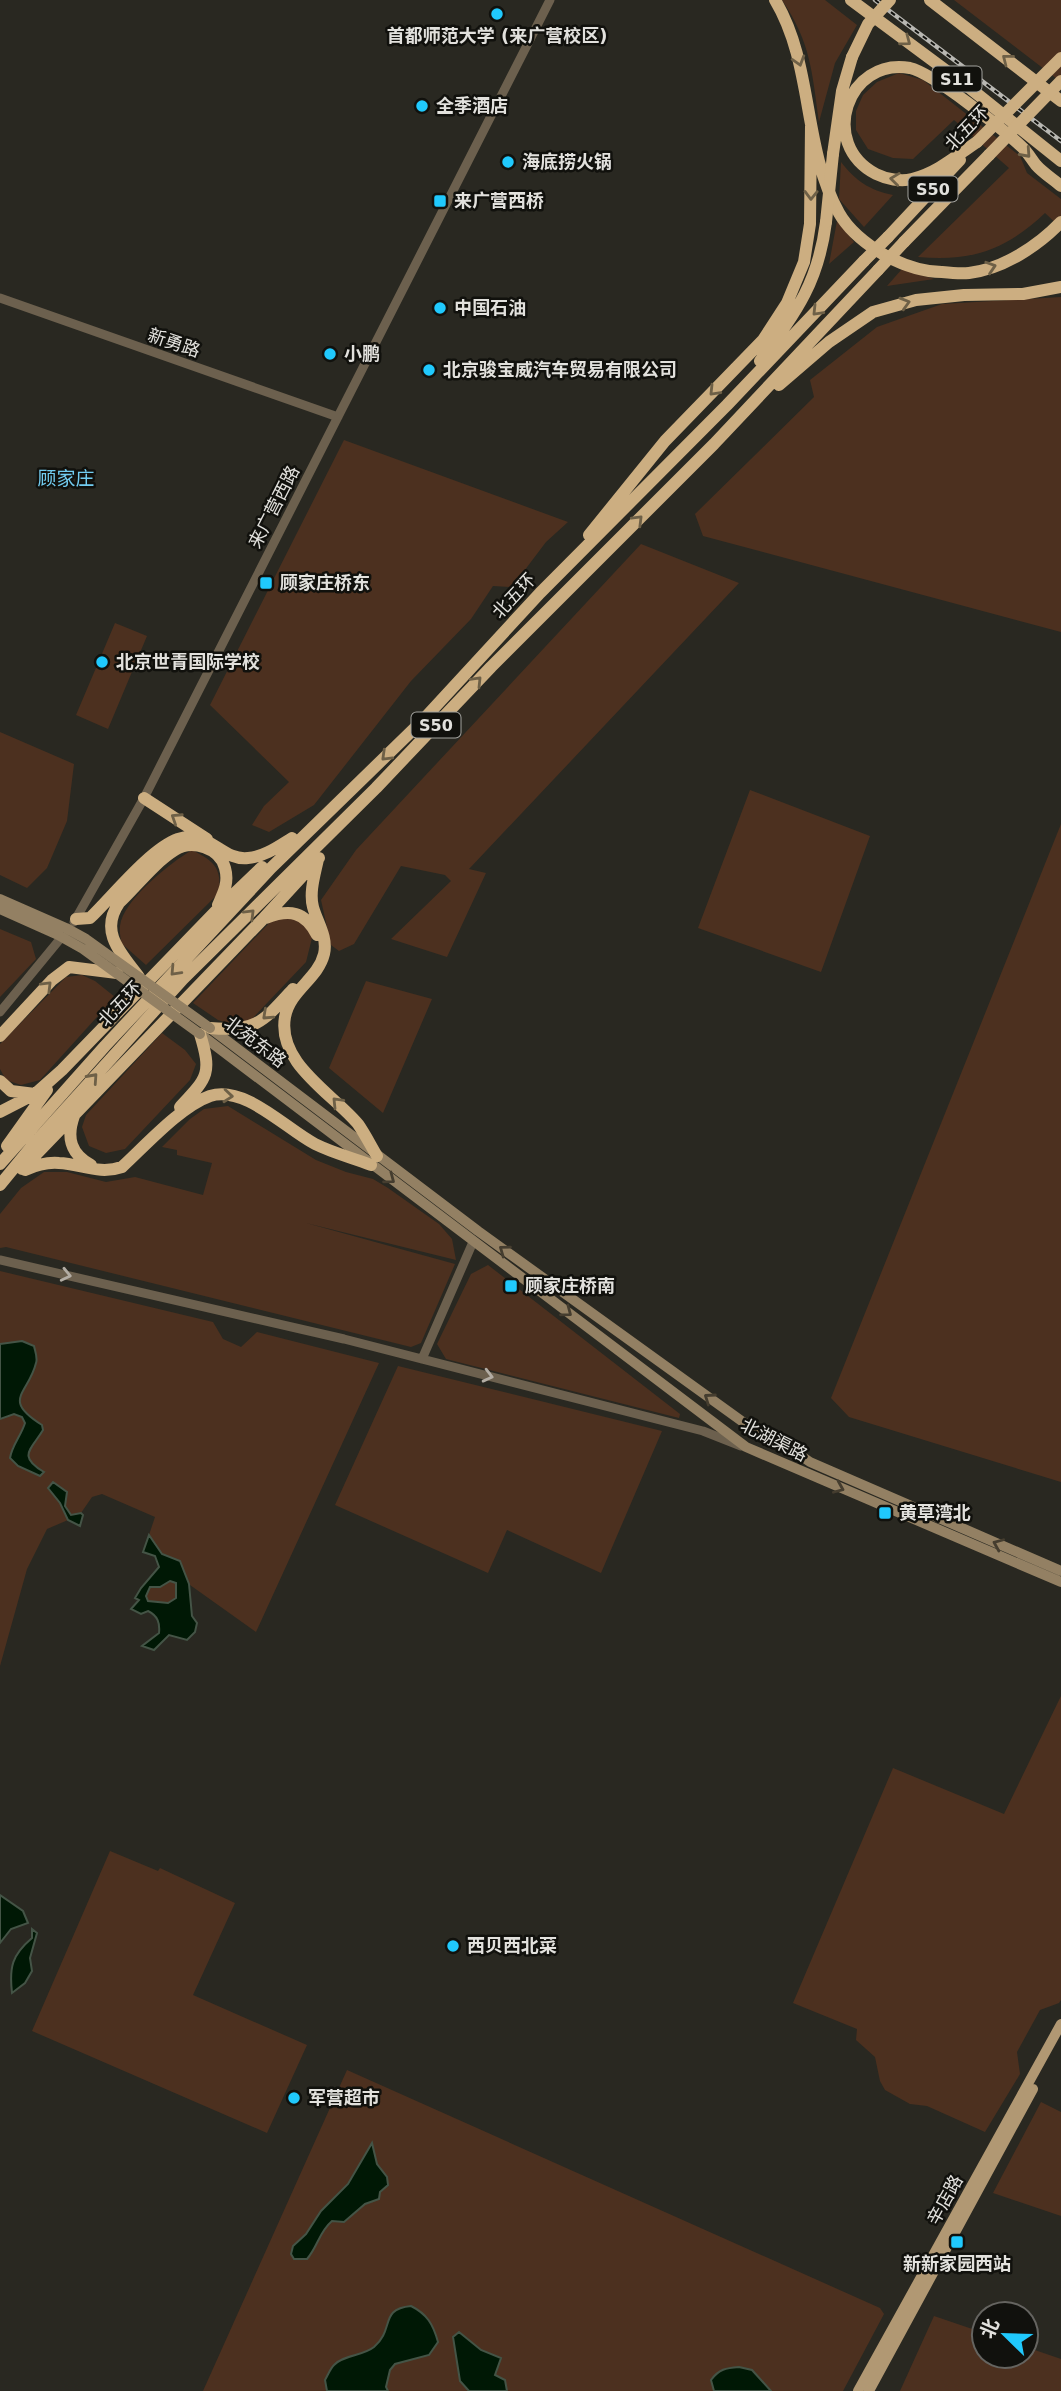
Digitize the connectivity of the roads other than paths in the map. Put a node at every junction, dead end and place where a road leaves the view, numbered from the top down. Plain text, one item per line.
1 (550, 0) edge
2 (775, 0) edge
3 (851, 0) edge
4 (890, 0) edge
5 (930, 0) edge
6 (1061, 58) edge
7 (1061, 81) edge
8 (1061, 101) edge
9 (811, 126) junction
10 (977, 142) junction
11 (1061, 161) edge
12 (1061, 186) edge
13 (1058, 225) edge
14 (1061, 287) edge
15 (0, 298) edge
16 (727, 405) junction
17 (338, 417) junction
18 (714, 444) junction
19 (540, 593) junction
20 (357, 784) junction
21 (376, 788) junction
22 (144, 798) junction
23 (292, 838) junction
24 (207, 839) junction
25 (319, 858) junction
26 (0, 899) edge
27 (0, 909) edge
28 (216, 911) junction
29 (76, 919) junction
30 (262, 920) junction
31 (117, 973) junction
32 (141, 980) junction
33 (0, 1012) edge
34 (205, 1031) junction
35 (0, 1035) edge
36 (62, 1070) junction
37 (0, 1081) edge
38 (35, 1094) junction
39 (0, 1112) edge
40 (75, 1115) junction
41 (0, 1155) edge
42 (374, 1161) junction
43 (0, 1164) edge
44 (18, 1173) junction
45 (0, 1186) edge
46 (478, 1231) joint
47 (473, 1242) junction
48 (0, 1260) edge
49 (422, 1359) junction
50 (746, 1447) junction
51 (1061, 1571) edge
52 (1061, 1582) edge
53 (1061, 2024) edge
54 (1061, 2038) edge
55 (858, 2391) edge
56 (869, 2391) edge

1 - 17 street, 来广营西路
2 -> 9 highway
3 -> 11 highway, S11
4 - 16 highway, bridge
8 -> 5 highway, S11
6 - 10 highway, 北五环 / S50, bridge
7 - 18 highway, 北五环 / S50, bridge
9 -> 13 highway
9 -> 19 highway
10 -> 12 highway
10 -> 16 highway, 北五环 / S50, bridge
18 -> 14 highway
15 - 17 street, 新勇路
16 - 19 highway, 北五环 / S50
17 - 22 street, 来广营西路
21 -> 18 highway, 北五环 / S50
19 -> 20 highway, 北五环 / S50
20 - 23 highway
20 -> 43 highway, 北五环 / S50
21 - 25 highway
45 -> 21 highway, 北五环 / S50
24 -> 22 highway
22 - 29 street, 来广营西路
23 - 24 highway
23 - 28 highway
24 - 29 highway
25 - 30 highway
42 -> 25 highway
26 - 32 main road, 北苑东路, bridge
27 - 31 main road, 北苑东路, bridge
28 - 32 highway
28 - 36 highway
29 - 33 street, 来广营西路
30 -> 34 highway
30 - 40 highway
31 - 34 main road, 北苑东路, bridge
35 -> 31 highway
32 - 34 main road, 北苑东路, bridge
34 - 40 highway
34 - 42 main road, 北苑东路
36 - 38 highway
36 - 41 highway
37 - 38 highway
38 - 39 highway
40 - 44 highway
44 -> 42 highway
42 - 46 main road, 北苑东路
42 -> 47 main road, 北苑东路
44 - 45 highway
51 -> 46 main road, 北湖渠路
47 - 49 street
47 -> 50 main road, 北湖渠路
48 -> 49 street
49 -> 50 street
50 -> 52 main road, 北湖渠路
53 - 55 main road, 辛店路
54 - 56 main road, 辛店路

